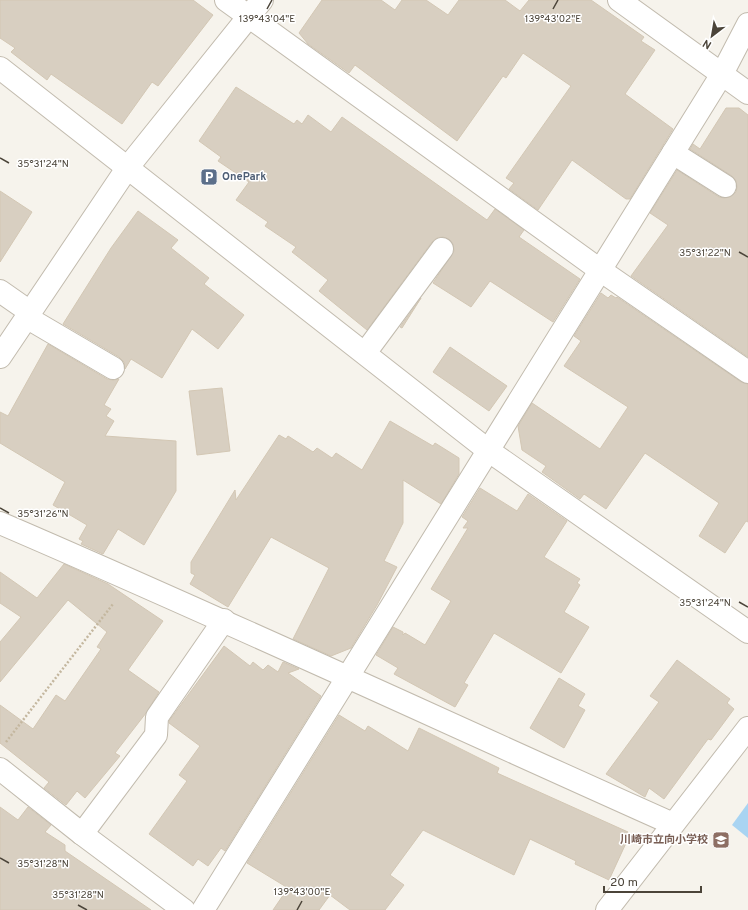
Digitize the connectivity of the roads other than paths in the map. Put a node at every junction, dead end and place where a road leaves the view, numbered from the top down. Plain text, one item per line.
1 (226, 0) edge
2 (619, 0) edge
3 (256, 8) edge
4 (748, 24) edge
5 (0, 68) edge
6 (722, 74) junction
7 (748, 93) edge
8 (673, 153) junction
9 (128, 167) junction
10 (725, 186) dead end
11 (442, 249) dead end
12 (600, 270) junction
13 (0, 291) edge
14 (28, 314) junction
15 (365, 354) junction
16 (0, 357) edge
17 (113, 368) dead end
18 (748, 372) edge
19 (489, 451) junction
20 (0, 523) edge
21 (224, 620) junction
22 (748, 632) edge
23 (346, 678) junction
24 (748, 728) edge
25 (0, 769) edge
26 (673, 824) junction
27 (82, 834) junction
28 (184, 910) edge
29 (203, 910) edge
30 (607, 910) edge

1 - 3 street
2 - 6 street
3 - 9 street
3 - 12 street
4 - 6 street
5 - 9 street
6 - 7 street
6 - 8 street
8 - 10 street
8 - 12 street
9 - 14 street
9 - 15 street
11 - 15 street
12 - 18 street
12 - 19 street
13 - 14 street
14 - 16 street
14 - 17 street
15 - 19 street
19 - 22 street
19 - 23 street
20 - 21 street
21 - 23 street
21 - 27 street
23 - 26 street
23 - 29 street
24 - 26 street
25 - 27 street
26 - 30 street
27 - 28 street

